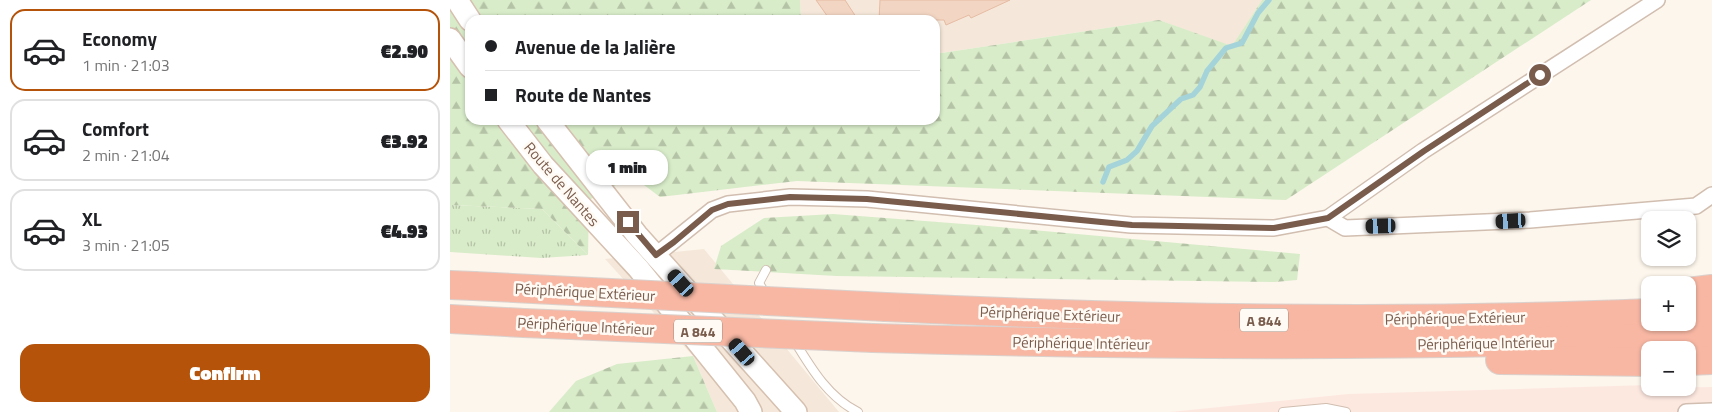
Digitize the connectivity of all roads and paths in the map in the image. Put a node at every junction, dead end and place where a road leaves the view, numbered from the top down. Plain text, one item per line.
1 (457, 0) edge
2 (1658, 0) edge
3 (467, 15) edge
4 (450, 39) edge
5 (465, 60) edge
6 (512, 125) edge
7 (551, 125) edge
8 (1712, 195) edge
9 (1328, 218) junction
10 (656, 255) junction
11 (638, 268) junction
12 (766, 270) dead end
13 (462, 285) edge
14 (1712, 290) edge
15 (1696, 291) edge
16 (1641, 296) edge
17 (774, 307) dead end
18 (1712, 310) edge
19 (1696, 311) edge
20 (1641, 313) edge
21 (1553, 316) junction
22 (450, 319) edge
23 (784, 324) dead end
24 (1712, 335) edge
25 (1428, 344) junction
26 (1712, 360) edge
27 (1696, 361) edge
28 (1641, 362) edge
29 (1712, 411) edge
30 (752, 412) edge
31 (796, 412) edge
32 (858, 412) edge
33 (1283, 412) edge
34 (1346, 412) edge
35 (1686, 412) edge

1 - 3 main road
2 - 9 street
4 - 5 main road
6 - 11 main road, Route de Nantes
7 - 10 main road, Route de Nantes
8 - 9 street
9 - 10 street
10 - 11 main road
10 - 31 main road, Route de Nantes
11 - 30 main road, Route de Nantes
12 - 17 lane
13 - 21 highway, Périphérique Extérieur / A 844, bridge
14 - 15 highway
16 - 21 highway
18 - 19 highway
20 - 21 highway, Périphérique Extérieur / A 844
22 - 25 highway, Périphérique Intérieur / A 844, bridge
23 - 32 lane
24 - 25 highway, Périphérique Intérieur / A 844
25 - 28 highway
26 - 27 highway
29 - 35 street
33 - 34 lane

